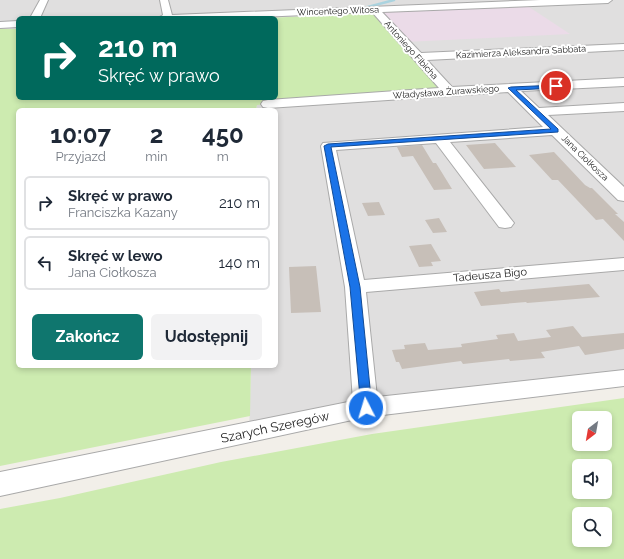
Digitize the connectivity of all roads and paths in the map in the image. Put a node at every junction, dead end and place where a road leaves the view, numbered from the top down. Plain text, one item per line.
1 (44, 0) edge
2 (164, 0) edge
3 (608, 0) edge
4 (518, 2) edge
5 (286, 3) dead end
6 (245, 5) dead end
7 (374, 9) junction
8 (302, 12) junction
9 (251, 14) junction
10 (36, 16) edge
11 (168, 16) edge
12 (210, 16) edge
13 (16, 24) edge
14 (0, 25) edge
15 (624, 47) edge
16 (602, 48) junction
17 (418, 57) junction
18 (619, 58) dead end
19 (624, 82) edge
20 (511, 88) junction
21 (449, 91) junction
22 (268, 104) dead end
23 (624, 107) edge
24 (538, 112) junction
25 (556, 130) junction
26 (440, 138) junction
27 (624, 196) edge
28 (505, 223) dead end
29 (624, 264) edge
30 (355, 287) junction
31 (624, 378) edge
32 (366, 408) junction
33 (0, 484) edge

1 - 10 street
2 - 11 street
3 - 4 street, Wincentego Witosa
4 - 7 street, Wincentego Witosa
5 - 8 street
6 - 9 street
7 - 8 street, Wincentego Witosa
7 - 17 street, Antoniego Fibicha
8 - 9 street, Wincentego Witosa
9 - 12 street, Wincentego Witosa
13 - 14 street
15 - 16 street, Kazimierza Aleksandra Sabbata
16 - 17 street, Kazimierza Aleksandra Sabbata
16 - 18 street
17 - 21 street, Antoniego Fibicha
19 - 20 street, Władysława Żurawskiego
20 - 21 street, Władysława Żurawskiego
20 - 24 street, Jana Ciołkosza
21 - 22 street, Władysława Żurawskiego
23 - 24 street
24 - 25 street, Jana Ciołkosza
25 - 26 street
25 - 27 street, Jana Ciołkosza
26 - 28 street
26 - 30 street
29 - 30 street, Tadeusza Bigo
30 - 32 street
31 - 32 street, Szarych Szeregów
32 - 33 street, Szarych Szeregów

